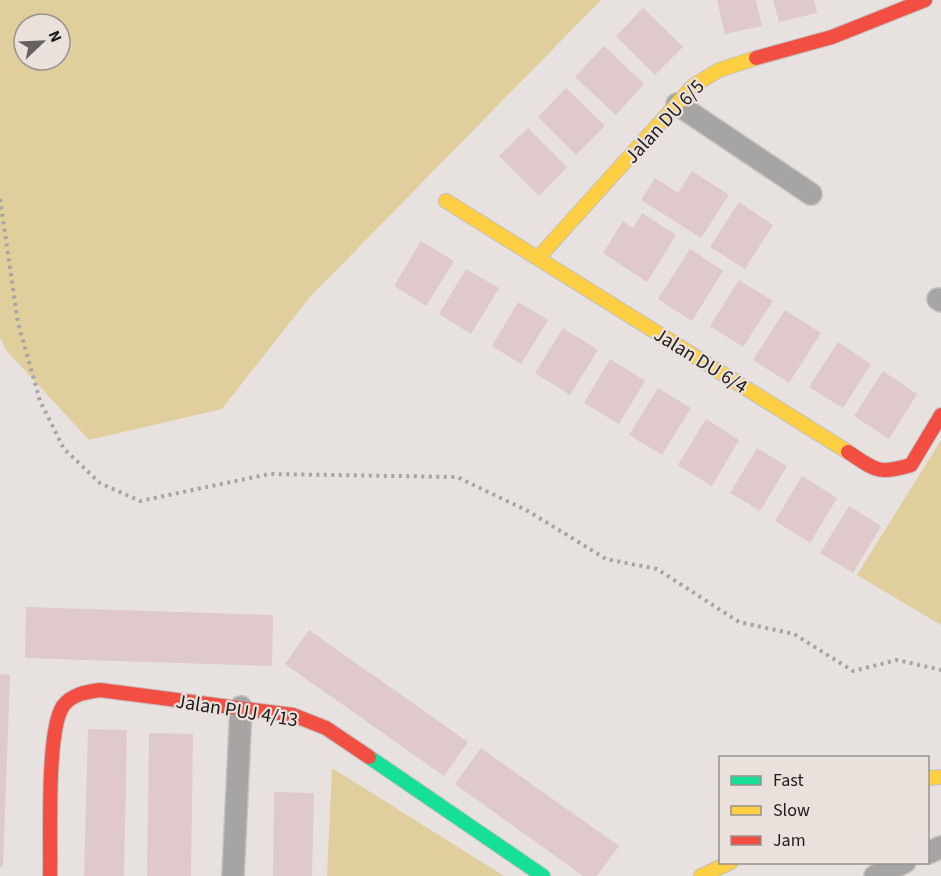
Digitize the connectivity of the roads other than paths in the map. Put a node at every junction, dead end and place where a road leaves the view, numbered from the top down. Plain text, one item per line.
1 (925, 0) edge
2 (677, 104) junction
3 (811, 194) dead end
4 (446, 201) dead end
5 (538, 258) junction
6 (941, 415) edge
7 (241, 708) junction
8 (727, 864) edge
9 (901, 864) edge
10 (50, 876) edge
11 (233, 876) edge
12 (543, 876) edge
13 (700, 876) edge
14 (875, 876) edge

1 - 2 street, Jalan DU 6/5
2 - 3 street
2 - 5 street, Jalan DU 6/5
4 - 5 street, Jalan DU 6/4
5 - 6 street, Jalan DU 6/4
7 - 10 street, Jalan PUJ 4/13
7 - 11 street
7 - 12 street, Jalan PUJ 4/13
8 - 13 street
9 - 14 street

